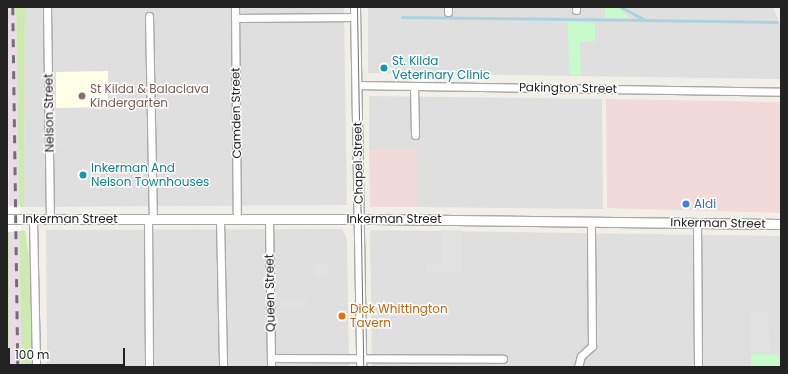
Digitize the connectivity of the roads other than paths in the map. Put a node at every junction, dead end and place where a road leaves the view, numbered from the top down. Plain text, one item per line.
1 (47, 7) edge
2 (235, 7) edge
3 (355, 7) edge
4 (149, 16) dead end
5 (355, 17) junction
6 (235, 18) junction
7 (356, 85) junction
8 (414, 86) junction
9 (781, 92) edge
10 (415, 135) dead end
11 (7, 219) edge
12 (33, 219) junction
13 (50, 219) junction
14 (150, 219) junction
15 (220, 219) junction
16 (237, 219) junction
17 (269, 219) junction
18 (359, 219) junction
19 (591, 221) junction
20 (697, 223) junction
21 (781, 224) edge
22 (271, 358) junction
23 (503, 359) dead end
24 (361, 363) edge
25 (36, 367) edge
26 (149, 367) edge
27 (223, 367) edge
28 (271, 367) edge
29 (578, 367) edge
30 (698, 367) edge

1 - 13 street, Nelson Street
2 - 6 street, Camden Street
3 - 5 street, Chapel Street
4 - 14 street
5 - 6 street
5 - 7 street, Chapel Street
6 - 16 street, Camden Street
7 - 8 street, Pakington Street
7 - 18 street, Chapel Street
8 - 9 street, Pakington Street
8 - 10 street
11 - 12 street, Inkerman Street
12 - 13 street, Inkerman Street
12 - 25 street
13 - 14 street, Inkerman Street
14 - 15 street, Inkerman Street
14 - 26 street
15 - 16 street, Inkerman Street
15 - 27 street
16 - 17 street, Inkerman Street
17 - 18 street, Inkerman Street
17 - 22 street, Queen Street
18 - 19 street, Inkerman Street
18 - 24 street, Chapel Street
19 - 20 street, Inkerman Street
19 - 29 street
20 - 21 street, Inkerman Street
20 - 30 street
22 - 24 street
22 - 28 street, Queen Street
23 - 24 street

